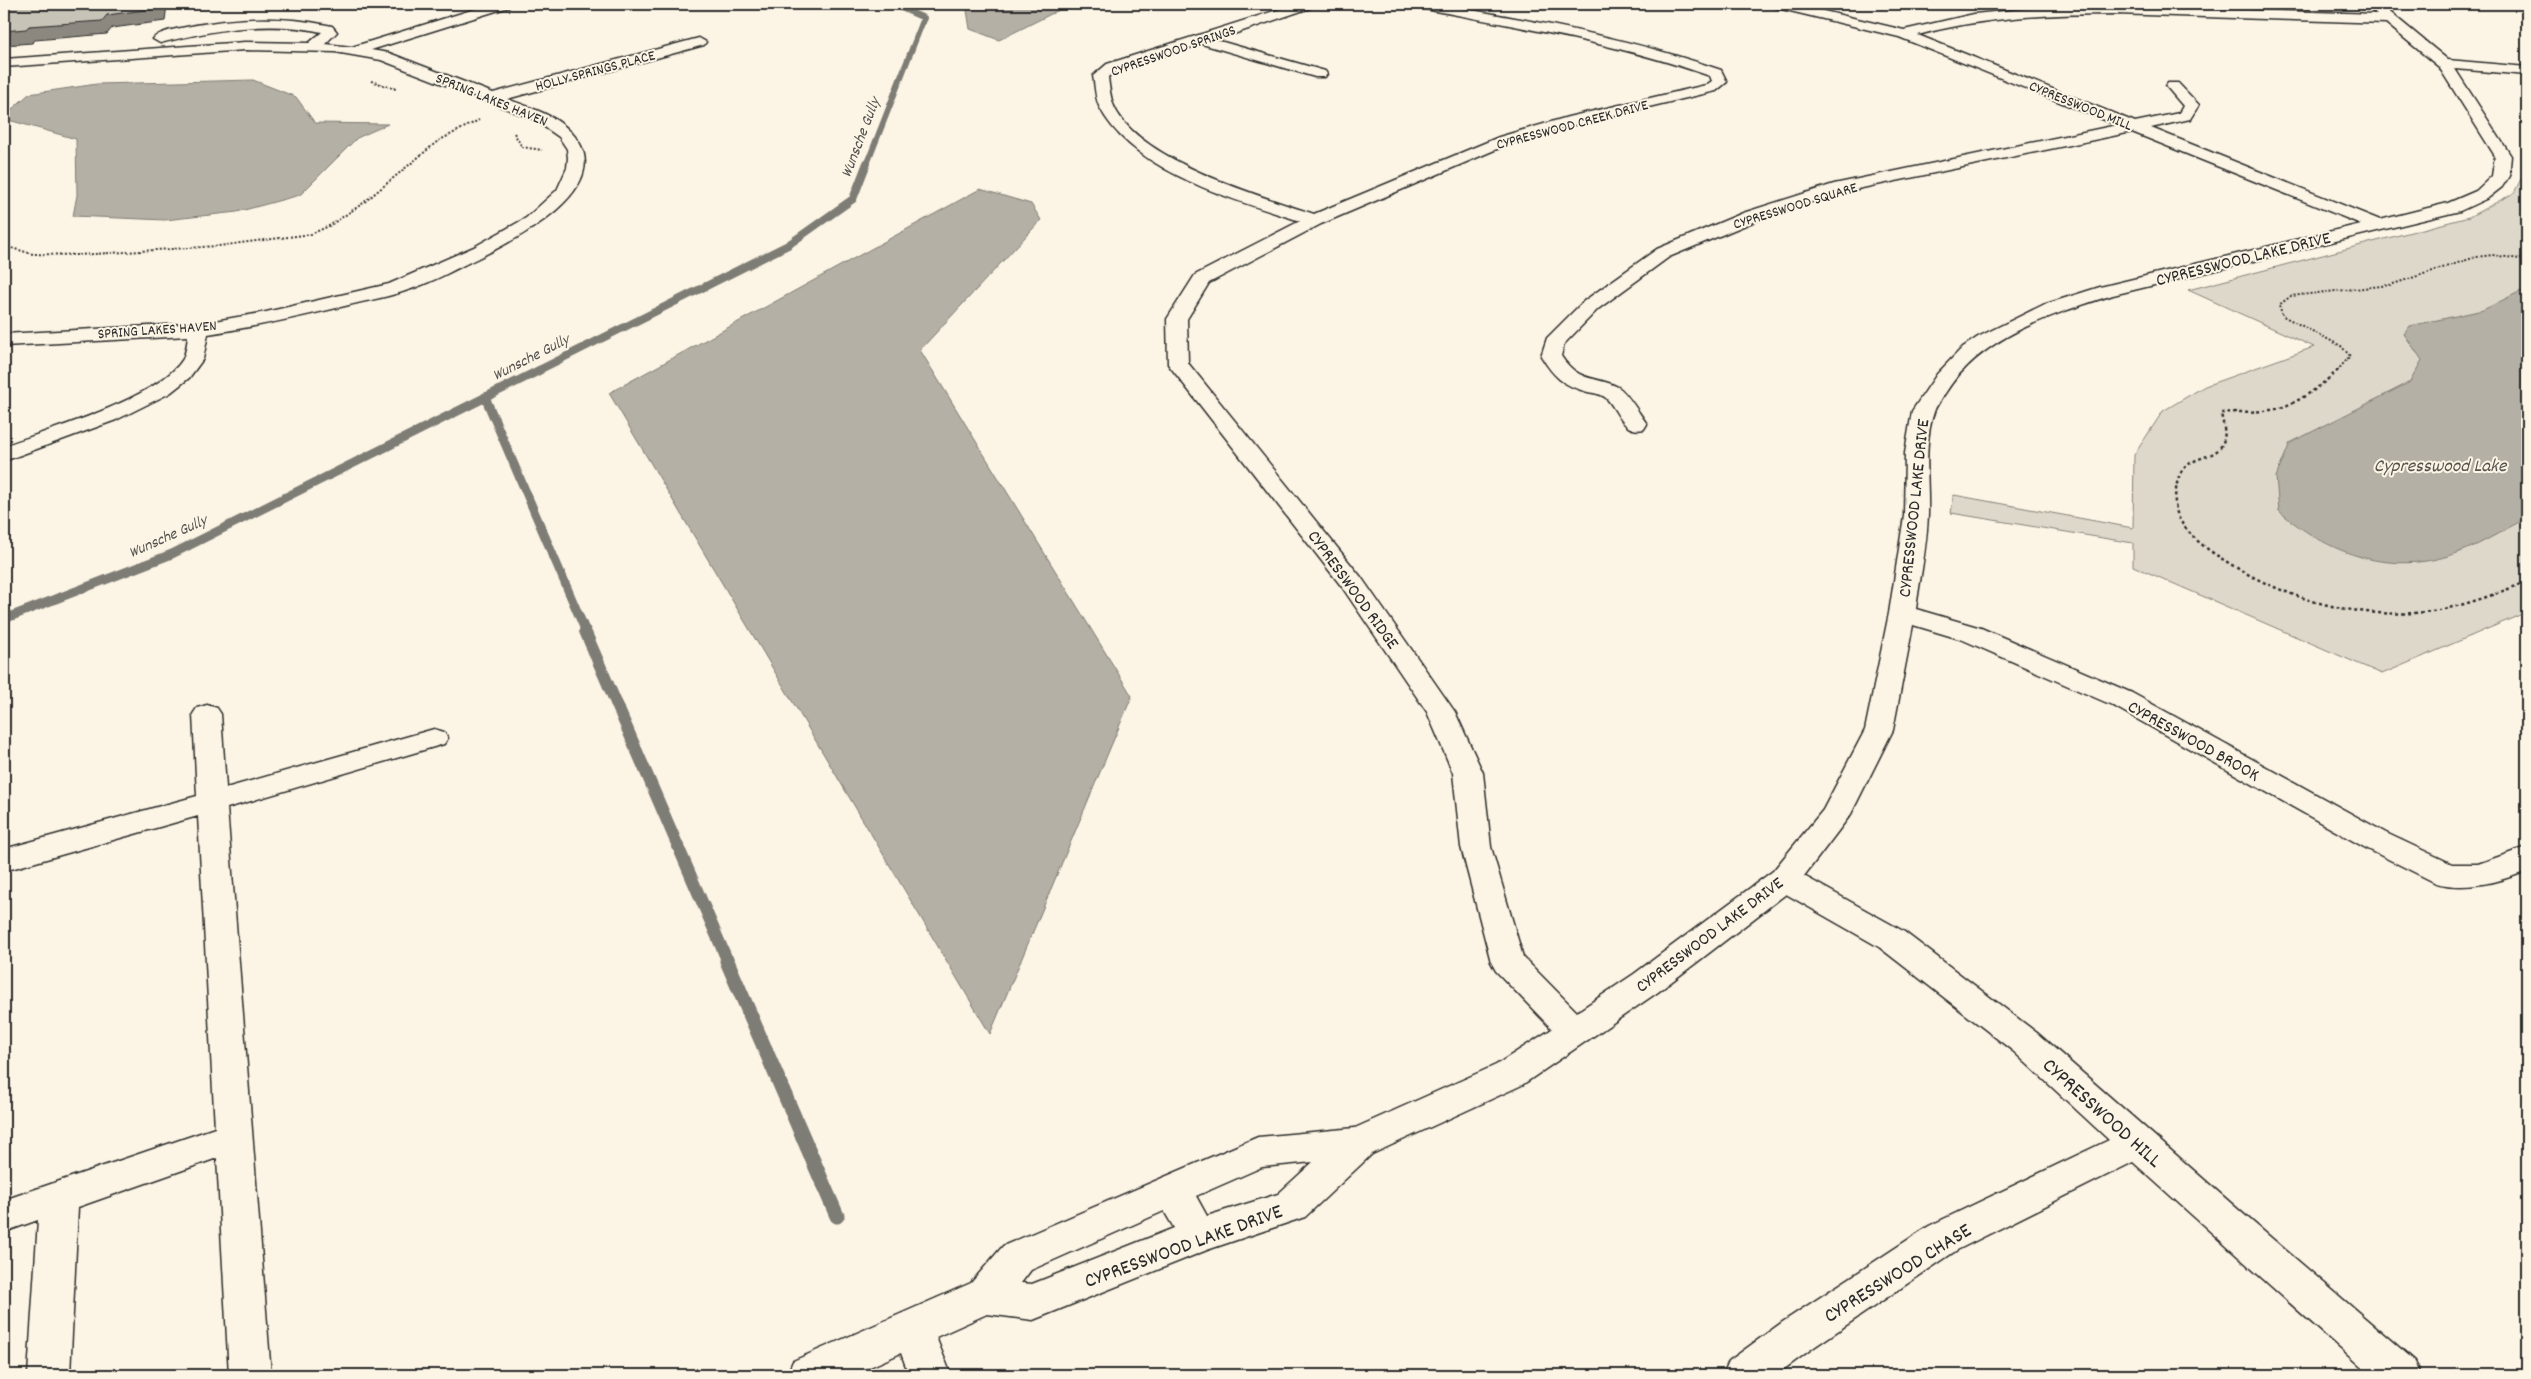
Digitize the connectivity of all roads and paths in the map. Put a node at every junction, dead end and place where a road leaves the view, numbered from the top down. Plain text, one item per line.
1 (504, 4) edge
2 (1308, 4) edge
3 (1420, 4) edge
4 (1778, 4) edge
5 (2372, 4) edge
6 (2392, 19) junction
7 (1904, 34) junction
8 (1202, 40) junction
9 (699, 42) dead end
10 (314, 46) junction
11 (353, 50) junction
12 (143, 52) junction
13 (4, 63) edge
14 (2444, 64) junction
15 (2527, 71) edge
16 (1320, 74) dead end
17 (370, 80) dead end
18 (2173, 86) dead end
19 (399, 90) dead end
20 (492, 98) junction
21 (483, 118) dead end
22 (2138, 127) junction
23 (510, 128) dead end
24 (548, 151) dead end
25 (1315, 220) junction
26 (2378, 225) junction
27 (4, 246) edge
28 (2527, 260) edge
29 (200, 329) junction
30 (4, 340) edge
31 (1636, 424) dead end
32 (4, 454) edge
33 (2527, 582) edge
34 (1902, 613) junction
35 (207, 714) dead end
36 (434, 738) dead end
37 (212, 802) junction
38 (2527, 858) edge
39 (4, 860) edge
40 (1784, 879) junction
41 (1574, 1030) junction
42 (234, 1137) junction
43 (2138, 1142) junction
44 (1359, 1143) junction
45 (1172, 1189) junction
46 (59, 1197) junction
47 (4, 1216) edge
48 (1198, 1236) junction
49 (986, 1296) junction
50 (912, 1329) junction
51 (50, 1375) edge
52 (250, 1375) edge
53 (808, 1375) edge
54 (930, 1375) edge
55 (1744, 1375) edge
56 (2400, 1375) edge

1 - 11 street
2 - 8 street, CYPRESSWOOD SPRINGS
3 - 25 street, CYPRESSWOOD CREEK DRIVE
4 - 7 street, CYPRESSWOOD MILL
5 - 6 street, CYPRESSWOOD LAKE DRIVE
6 - 7 street
6 - 14 street, CYPRESSWOOD LAKE DRIVE
7 - 22 street, CYPRESSWOOD MILL
8 - 16 street
8 - 25 street, CYPRESSWOOD SPRINGS
9 - 20 street, HOLLY SPRINGS PLACE
10 - 11 street, SPRING LAKES HAVEN
10 - 12 street, SPRING LAKES HAVEN
10 - 12 street
11 - 20 street, SPRING LAKES HAVEN
12 - 13 street, SPRING LAKES HAVEN
14 - 15 street
14 - 26 street, CYPRESSWOOD LAKE DRIVE
17 - 19 path
18 - 22 street, CYPRESSWOOD SQUARE
20 - 29 street, SPRING LAKES HAVEN
21 - 27 path
22 - 26 street, CYPRESSWOOD MILL
22 - 31 street, CYPRESSWOOD SQUARE
23 - 24 path
25 - 41 street, CYPRESSWOOD RIDGE
26 - 34 street, CYPRESSWOOD LAKE DRIVE
28 - 33 path
29 - 30 street, SPRING LAKES HAVEN
29 - 32 street
34 - 38 street, CYPRESSWOOD BROOK
34 - 40 street, CYPRESSWOOD LAKE DRIVE
35 - 37 street
36 - 37 street
37 - 39 street
37 - 42 street
40 - 41 street, CYPRESSWOOD LAKE DRIVE
40 - 43 street, CYPRESSWOOD HILL
41 - 44 street, CYPRESSWOOD LAKE DRIVE
42 - 46 street
42 - 52 street
43 - 55 street, CYPRESSWOOD CHASE
43 - 56 street, CYPRESSWOOD HILL
44 - 45 street, CYPRESSWOOD LAKE DRIVE
44 - 48 street, CYPRESSWOOD LAKE DRIVE
45 - 48 street
45 - 49 street, CYPRESSWOOD LAKE DRIVE
46 - 47 street
46 - 51 street
48 - 49 street, CYPRESSWOOD LAKE DRIVE
49 - 50 street, CYPRESSWOOD LAKE DRIVE
50 - 53 street, CYPRESSWOOD LAKE DRIVE
50 - 54 street

